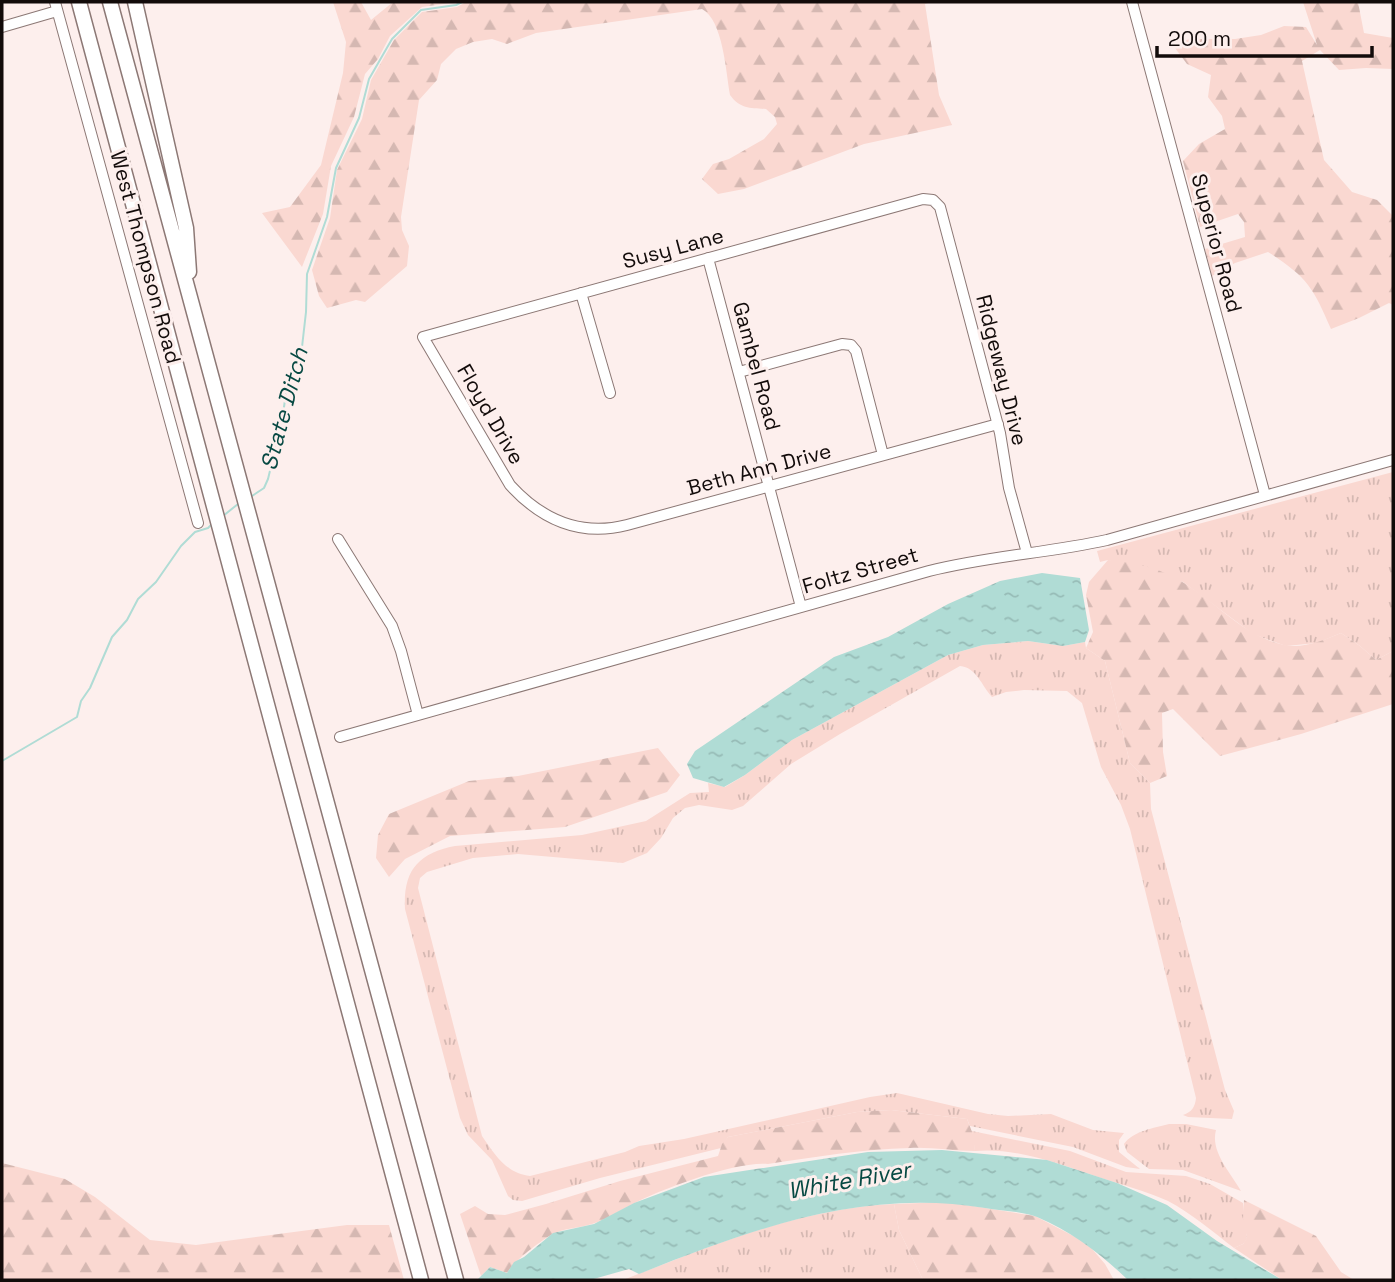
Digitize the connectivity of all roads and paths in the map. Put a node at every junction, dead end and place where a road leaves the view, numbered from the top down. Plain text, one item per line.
1 (79, 2) edge
2 (110, 2) edge
3 (135, 2) edge
4 (1132, 2) edge
5 (56, 6) edge
6 (2, 27) edge
7 (933, 200) joint
8 (708, 258) junction
9 (581, 293) junction
10 (190, 301) junction
11 (423, 337) joint
12 (739, 372) junction
13 (610, 393) dead end
14 (998, 424) junction
15 (883, 455) junction
16 (1393, 460) edge
17 (769, 486) junction
18 (1265, 495) junction
19 (532, 507) joint
20 (198, 523) dead end
21 (338, 539) dead end
22 (1027, 553) junction
23 (802, 607) junction
24 (418, 715) junction
25 (340, 737) dead end
26 (421, 1280) edge
27 (456, 1280) edge

1 - 26 highway
2 - 10 highway
3 - 10 highway
4 - 18 street, Superior Road
5 - 6 street
5 - 20 street, West Thompson Road
7 - 8 street, Susy Lane
7 - 14 street, Ridgeway Drive
8 - 9 street, Susy Lane
8 - 12 street, Gambel Road
9 - 11 street, Susy Lane
9 - 13 street
10 - 27 highway
11 - 19 street, Floyd Drive
12 - 15 street
12 - 17 street, Gambel Road
14 - 15 street, Beth Ann Drive
14 - 22 street, Ridgeway Drive
15 - 17 street, Beth Ann Drive
16 - 18 street, Foltz Street
17 - 19 street, Beth Ann Drive
17 - 23 street, Gambel Road
18 - 22 street, Foltz Street
21 - 24 street
22 - 23 street, Foltz Street
23 - 24 street, Foltz Street
24 - 25 street, Foltz Street

